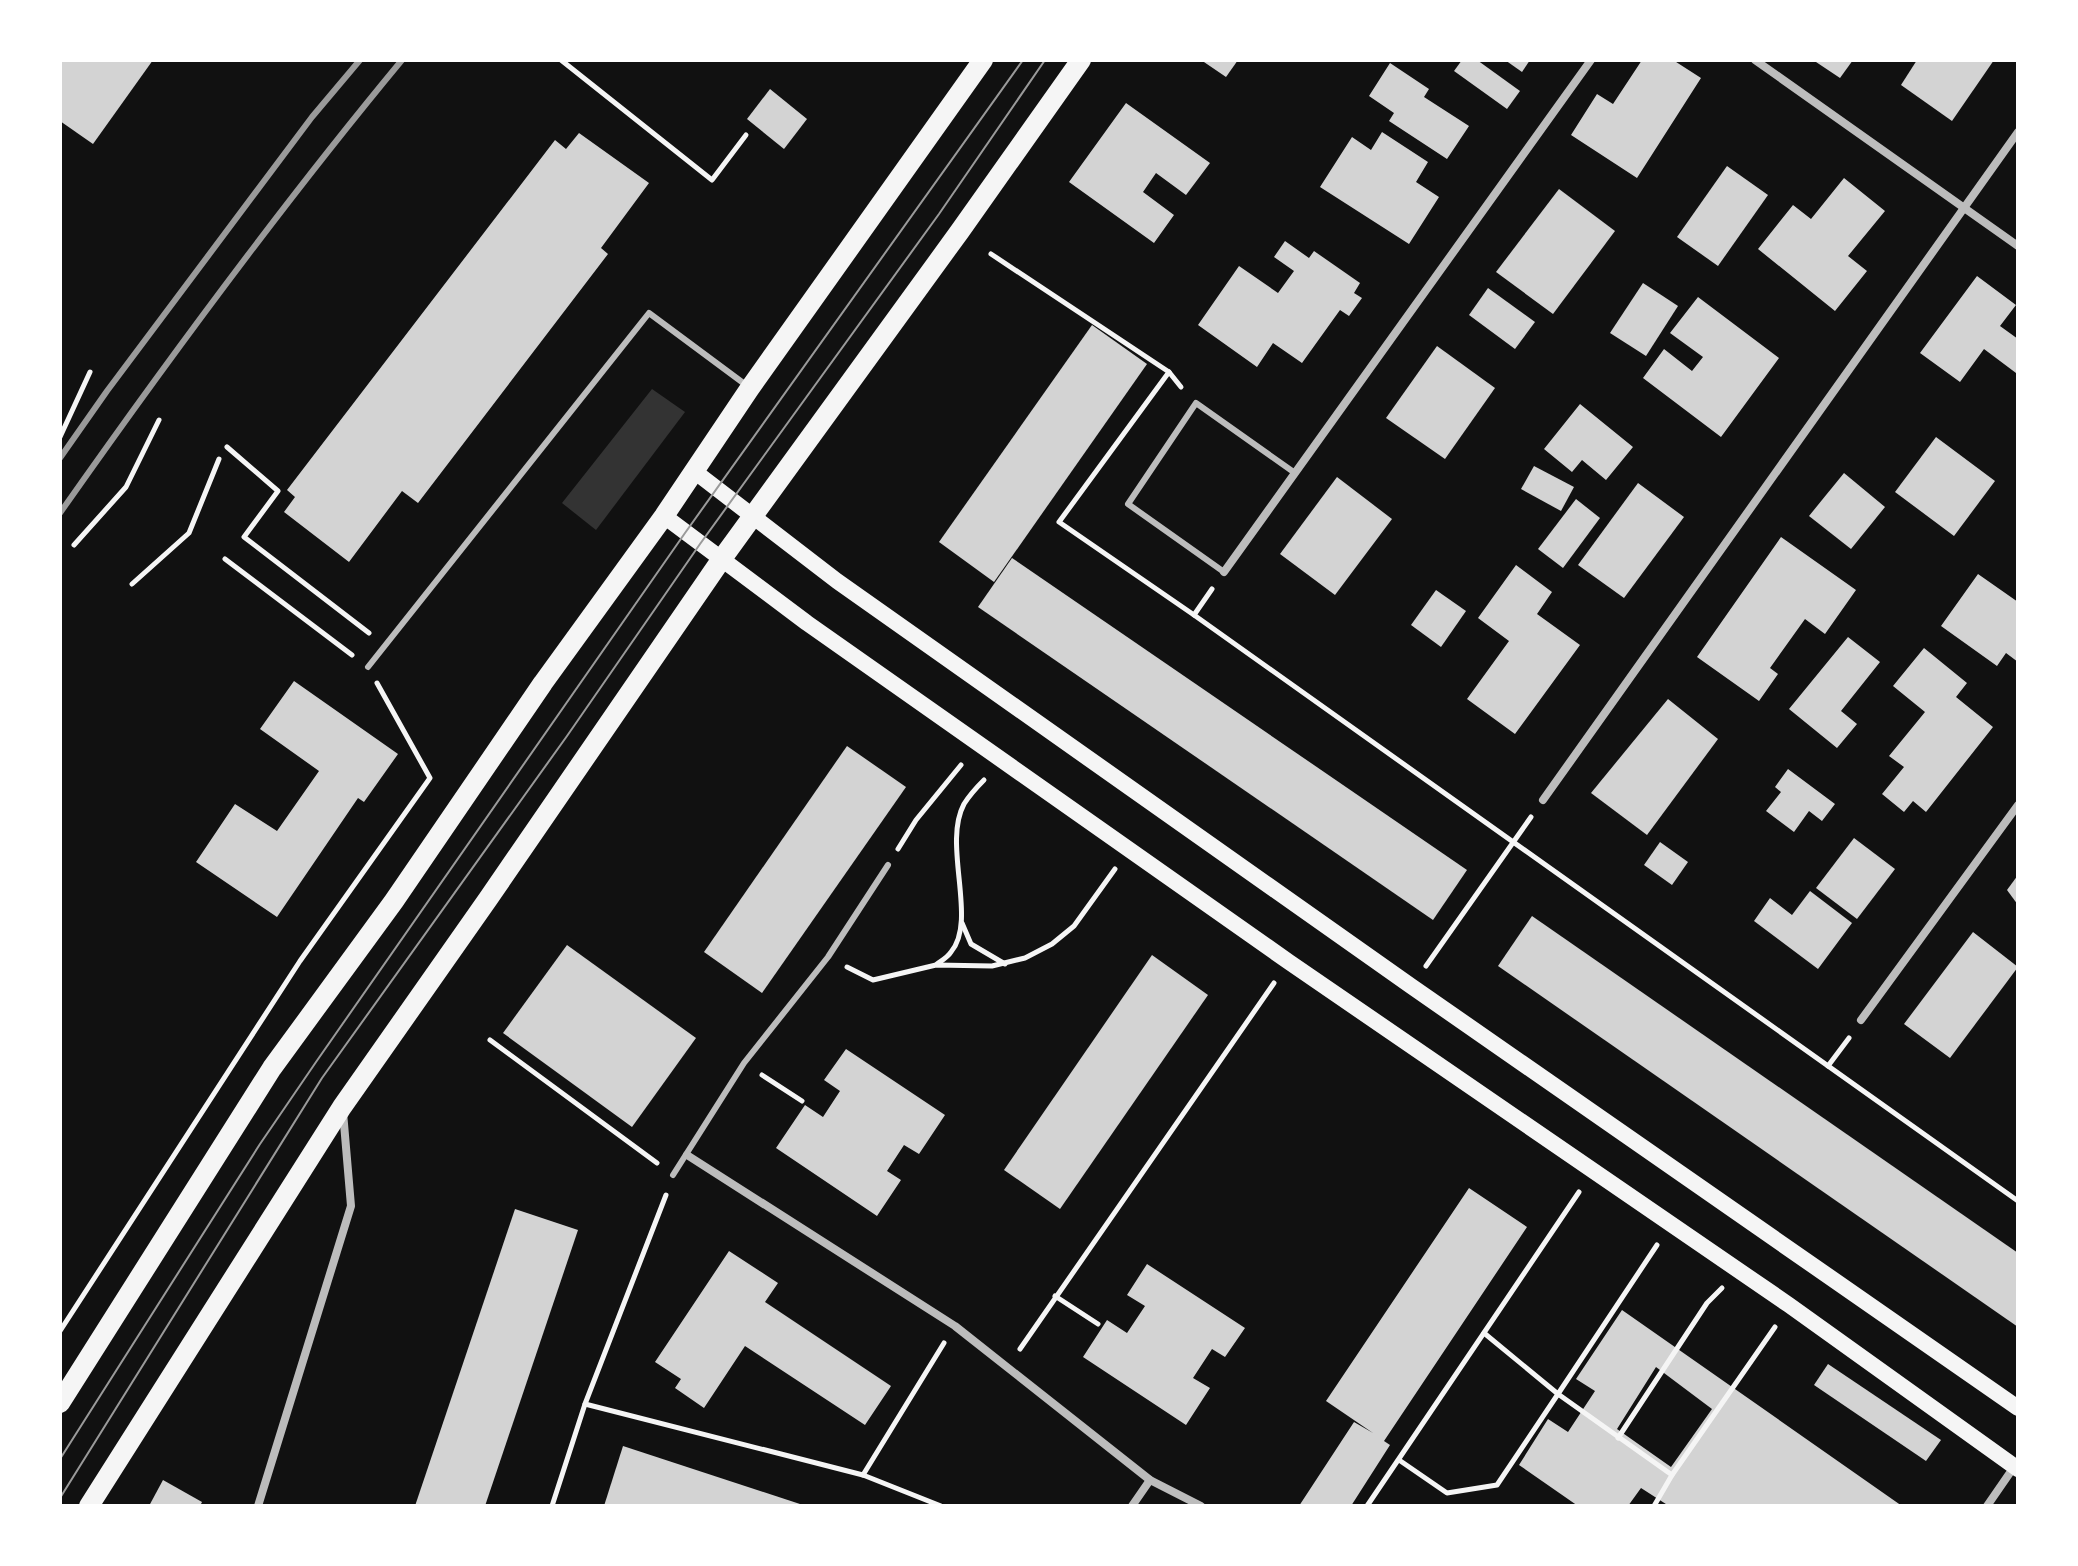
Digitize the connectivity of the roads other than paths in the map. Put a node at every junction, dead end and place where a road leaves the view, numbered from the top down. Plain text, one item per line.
1 (983, 60) edge
2 (1081, 60) edge
3 (1591, 60) edge
4 (1755, 60) edge
5 (2018, 132) edge
6 (1965, 207) junction
7 (2018, 246) edge
8 (750, 388) junction
9 (694, 471) junction
10 (1295, 473) junction
11 (664, 516) junction
12 (754, 517) junction
13 (721, 560) junction
14 (1224, 572) joint
15 (368, 667) road end
16 (1543, 800) road end
17 (2018, 805) edge
18 (888, 865) road end
19 (1861, 1020) road end
20 (342, 1107) junction
21 (687, 1155) junction
22 (673, 1175) road end
23 (60, 1403) edge
24 (2018, 1408) edge
25 (2017, 1466) edge
26 (1150, 1480) junction
27 (89, 1506) edge
28 (258, 1506) edge
29 (1132, 1506) edge
30 (1201, 1506) edge
31 (1987, 1506) edge

1 - 8 main road
2 - 12 main road
3 - 10 street
4 - 6 street
5 - 6 street
6 - 7 street
6 - 16 street
8 - 9 main road
8 - 15 lane
9 - 11 main road
9 - 12 main road
10 - 14 street
10 - 14 lane
11 - 13 main road
11 - 23 main road
12 - 13 main road
12 - 24 main road
13 - 20 main road
13 - 25 main road
17 - 19 street
18 - 21 lane
20 - 27 main road
20 - 28 street
21 - 22 lane
21 - 26 street
25 - 31 street
26 - 29 street
26 - 30 street

